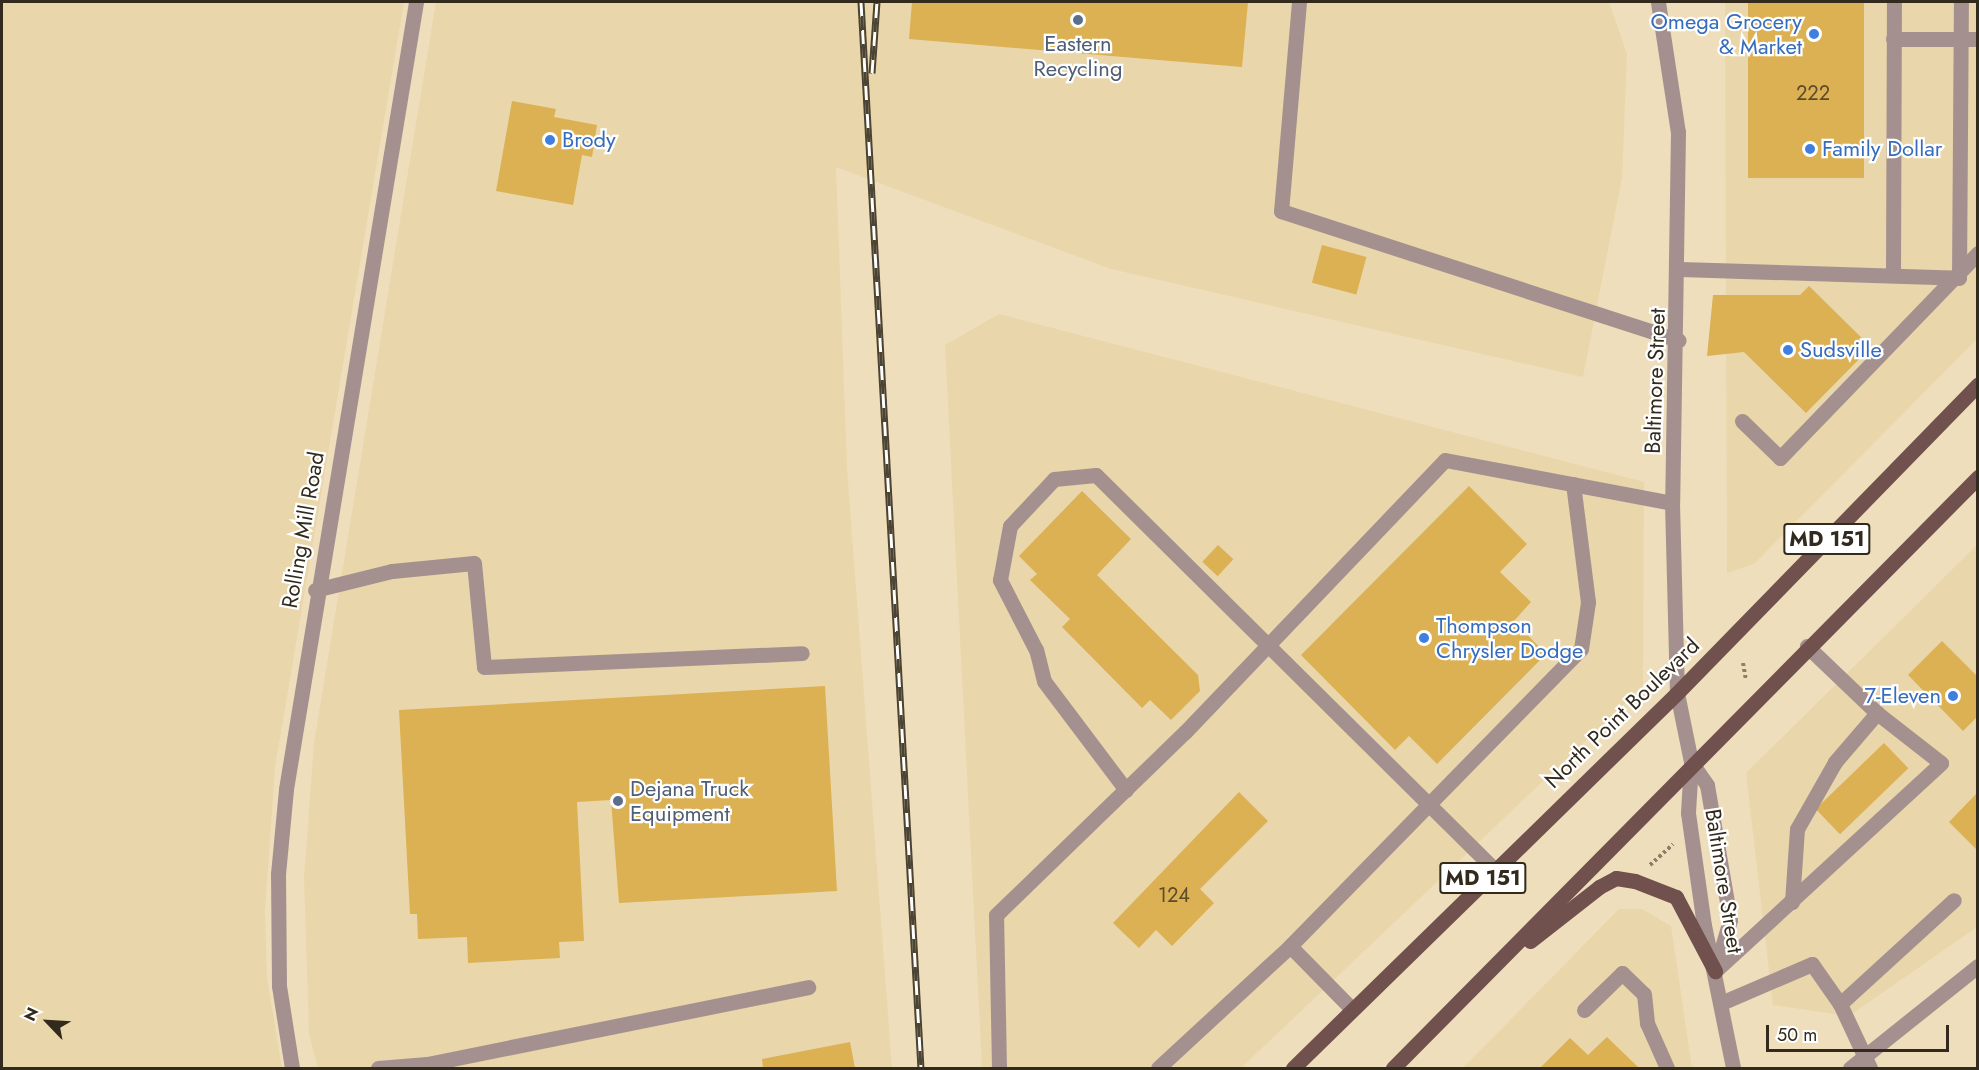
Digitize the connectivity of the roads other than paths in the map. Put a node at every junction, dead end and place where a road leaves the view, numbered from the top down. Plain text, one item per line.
1 (417, 2) edge
2 (1299, 2) edge
3 (1658, 2) edge
4 (1893, 2) edge
5 (1960, 2) edge
6 (1893, 39) junction
7 (1960, 39) junction
8 (1977, 39) edge
9 (1977, 253) edge
10 (1680, 269) junction
11 (1893, 275) junction
12 (1959, 278) junction
13 (1679, 340) junction
14 (1977, 385) edge
15 (1742, 421) dead end
16 (1977, 477) edge
17 (1573, 484) junction
18 (1672, 503) junction
19 (315, 590) junction
20 (1807, 646) junction
21 (1266, 648) junction
22 (802, 653) dead end
23 (1677, 693) junction
24 (1877, 713) junction
25 (1691, 762) junction
26 (1126, 790) junction
27 (1430, 806) junction
28 (1493, 868) junction
29 (1954, 900) dead end
30 (1792, 902) junction
31 (1290, 946) junction
32 (1977, 966) edge
33 (1715, 971) junction
34 (1487, 974) junction
35 (808, 987) dead end
36 (1721, 1003) junction
37 (1840, 1004) junction
38 (1352, 1009) junction
39 (1584, 1010) dead end
40 (1868, 1062) edge
41 (292, 1068) edge
42 (378, 1068) edge
43 (999, 1068) edge
44 (1158, 1068) edge
45 (1293, 1068) edge
46 (1393, 1068) edge
47 (1667, 1068) edge
48 (1733, 1068) edge
49 (1850, 1068) edge

1 - 19 street, Rolling Mill Road
2 - 13 street
3 - 10 street, Baltimore Street
4 - 6 street
5 - 7 street
6 - 7 street
6 - 11 street
7 - 8 street
7 - 12 street
9 - 12 street
10 - 11 street
10 - 13 street, Baltimore Street
11 - 12 street
12 - 15 street
13 - 18 street, Baltimore Street
14 - 23 main road, North Point Boulevard / MD 151
16 - 20 main road, MD 151
17 - 18 street
17 - 21 street
17 - 27 street
18 - 23 street, Baltimore Street
19 - 22 street
19 - 41 street, Rolling Mill Road
20 - 24 street
20 - 25 main road, MD 151
21 - 26 street
21 - 26 street
21 - 27 street
23 - 25 street, Baltimore Street
23 - 28 main road, North Point Boulevard / MD 151
24 - 30 street
24 - 30 street
25 - 33 street, Baltimore Street
25 - 33 street, Baltimore Street
25 - 34 main road, MD 151
26 - 43 street
27 - 28 street
27 - 31 street
28 - 38 main road, North Point Boulevard / MD 151
29 - 37 street
30 - 33 street
31 - 38 street
31 - 44 street
32 - 40 street
33 - 34 main road
33 - 36 street, Baltimore Street
34 - 46 main road, MD 151
35 - 42 street
36 - 37 street
36 - 48 street, Baltimore Street
37 - 40 street
38 - 45 main road, North Point Boulevard / MD 151
39 - 47 street
40 - 49 street

